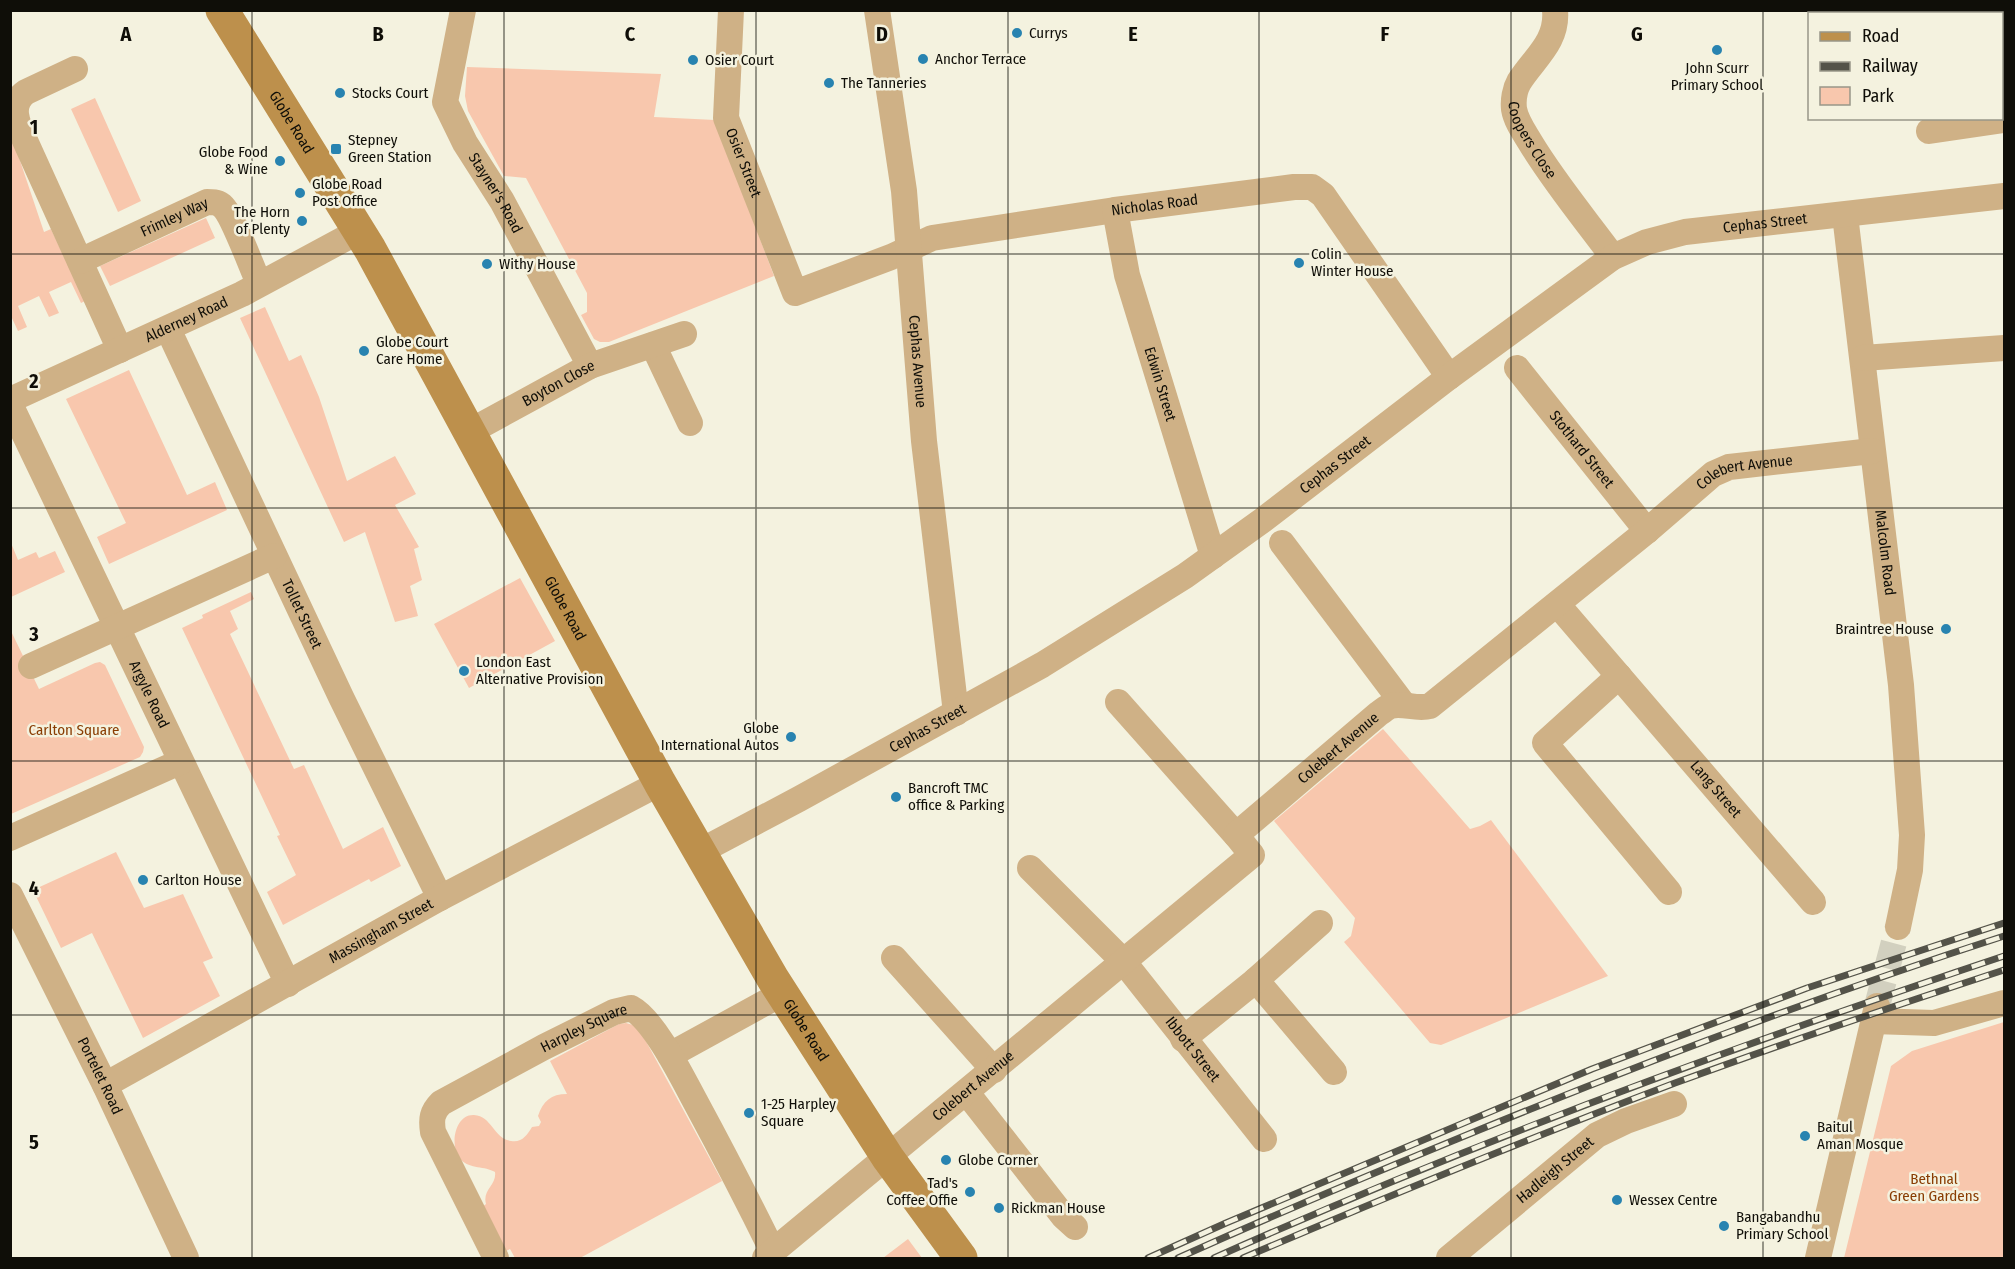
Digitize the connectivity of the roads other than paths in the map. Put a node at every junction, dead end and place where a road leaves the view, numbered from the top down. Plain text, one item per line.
1 (222, 10) edge
2 (462, 10) edge
3 (731, 10) edge
4 (877, 10) edge
5 (1555, 10) edge
6 (75, 69) dead end
7 (2004, 120) edge
8 (1929, 131) dead end
9 (2004, 196) edge
10 (1115, 210) junction
11 (1845, 215) junction
12 (359, 231) junction
13 (909, 248) junction
14 (1613, 257) junction
15 (80, 261) junction
16 (788, 275) joint
17 (259, 284) junction
18 (168, 328) junction
19 (684, 334) dead end
20 (653, 345) junction
21 (2004, 348) edge
22 (120, 350) junction
23 (1863, 358) junction
24 (590, 366) junction
25 (1517, 368) dead end
26 (1449, 377) junction
27 (10, 402) edge
28 (690, 423) dead end
29 (469, 432) junction
30 (1872, 451) junction
31 (1647, 531) junction
32 (1282, 543) dead end
33 (274, 556) junction
34 (1213, 556) junction
35 (1557, 604) junction
36 (116, 627) junction
37 (30, 666) dead end
38 (1619, 676) junction
39 (1118, 702) dead end
40 (1404, 705) junction
41 (956, 713) junction
42 (180, 762) junction
43 (660, 783) junction
44 (1236, 835) junction
45 (10, 838) edge
46 (699, 852) junction
47 (1030, 868) dead end
48 (1669, 892) dead end
49 (10, 895) edge
50 (440, 898) junction
51 (1813, 902) dead end
52 (1320, 923) dead end
53 (1898, 927) tunnel mouth
54 (894, 958) dead end
55 (1123, 961) junction
56 (1256, 980) junction
57 (288, 984) junction
58 (782, 993) junction
59 (2004, 1003) edge
60 (1183, 1039) junction
61 (670, 1055) junction
62 (994, 1070) junction
63 (1334, 1072) dead end
64 (105, 1085) junction
65 (967, 1093) junction
66 (1674, 1104) dead end
67 (1264, 1139) dead end
68 (888, 1158) junction
69 (1075, 1227) dead end
70 (769, 1255) edge
71 (186, 1258) edge
72 (496, 1258) edge
73 (961, 1258) edge
74 (1449, 1258) edge
75 (1818, 1258) edge

1 - 12 main road, Globe Road
2 - 24 street, Stayner's Road
3 - 16 street, Osier Street
4 - 13 street, Cephas Avenue
5 - 14 street, Coopers Close
6 - 15 street
7 - 8 street
9 - 11 street, Cephas Street
10 - 13 street, Nicholas Road
10 - 26 street, Nicholas Road
10 - 34 street, Edwin Street
11 - 14 street, Cephas Street
11 - 23 street, Malcolm Road
12 - 17 street, Alderney Road
12 - 29 main road, Globe Road
13 - 16 street, Nicholas Road
13 - 41 street, Cephas Avenue
14 - 26 street, Cephas Street
15 - 17 street, Frimley Way
15 - 22 street
17 - 18 street, Alderney Road
18 - 22 street, Alderney Road
18 - 33 street, Tollet Street
19 - 20 street, Boyton Close
20 - 24 street, Boyton Close
20 - 28 street
21 - 23 street
22 - 27 street, Alderney Road
23 - 30 street, Malcolm Road
24 - 29 street, Boyton Close
25 - 31 street, Stothard Street
26 - 34 street, Cephas Street
27 - 36 street, Argyle Road
29 - 43 main road, Globe Road
30 - 31 street, Colebert Avenue
30 - 53 street, Malcolm Road
31 - 35 street, Colebert Avenue
32 - 40 street
33 - 36 street
33 - 50 street, Tollet Street
34 - 41 street, Cephas Street
35 - 38 street, Lang Street
35 - 40 street, Colebert Avenue
36 - 37 street
36 - 42 street, Argyle Road
38 - 48 street
38 - 51 street, Lang Street
39 - 44 street
40 - 44 street, Colebert Avenue
41 - 46 street, Cephas Street
42 - 45 street
42 - 57 street, Argyle Road
43 - 46 main road, Globe Road
43 - 50 street, Massingham Street
44 - 55 street, Colebert Avenue
46 - 58 main road, Globe Road
47 - 55 street, Ibbott Street
49 - 64 street, Portelet Road
50 - 57 street, Massingham Street
52 - 56 street
54 - 62 street
55 - 60 street, Ibbott Street
55 - 62 street, Colebert Avenue
56 - 60 street
56 - 63 street
57 - 64 street, Massingham Street
58 - 61 street
58 - 68 main road, Globe Road
59 - 75 street
60 - 67 street, Ibbott Street
61 - 70 street, Harpley Square
61 - 72 street, Harpley Square
62 - 65 street, Colebert Avenue
64 - 71 street, Portelet Road
65 - 68 street, Colebert Avenue
65 - 69 street
66 - 74 street, Hadleigh Street
68 - 70 street, Colebert Avenue
68 - 73 main road, Globe Road

